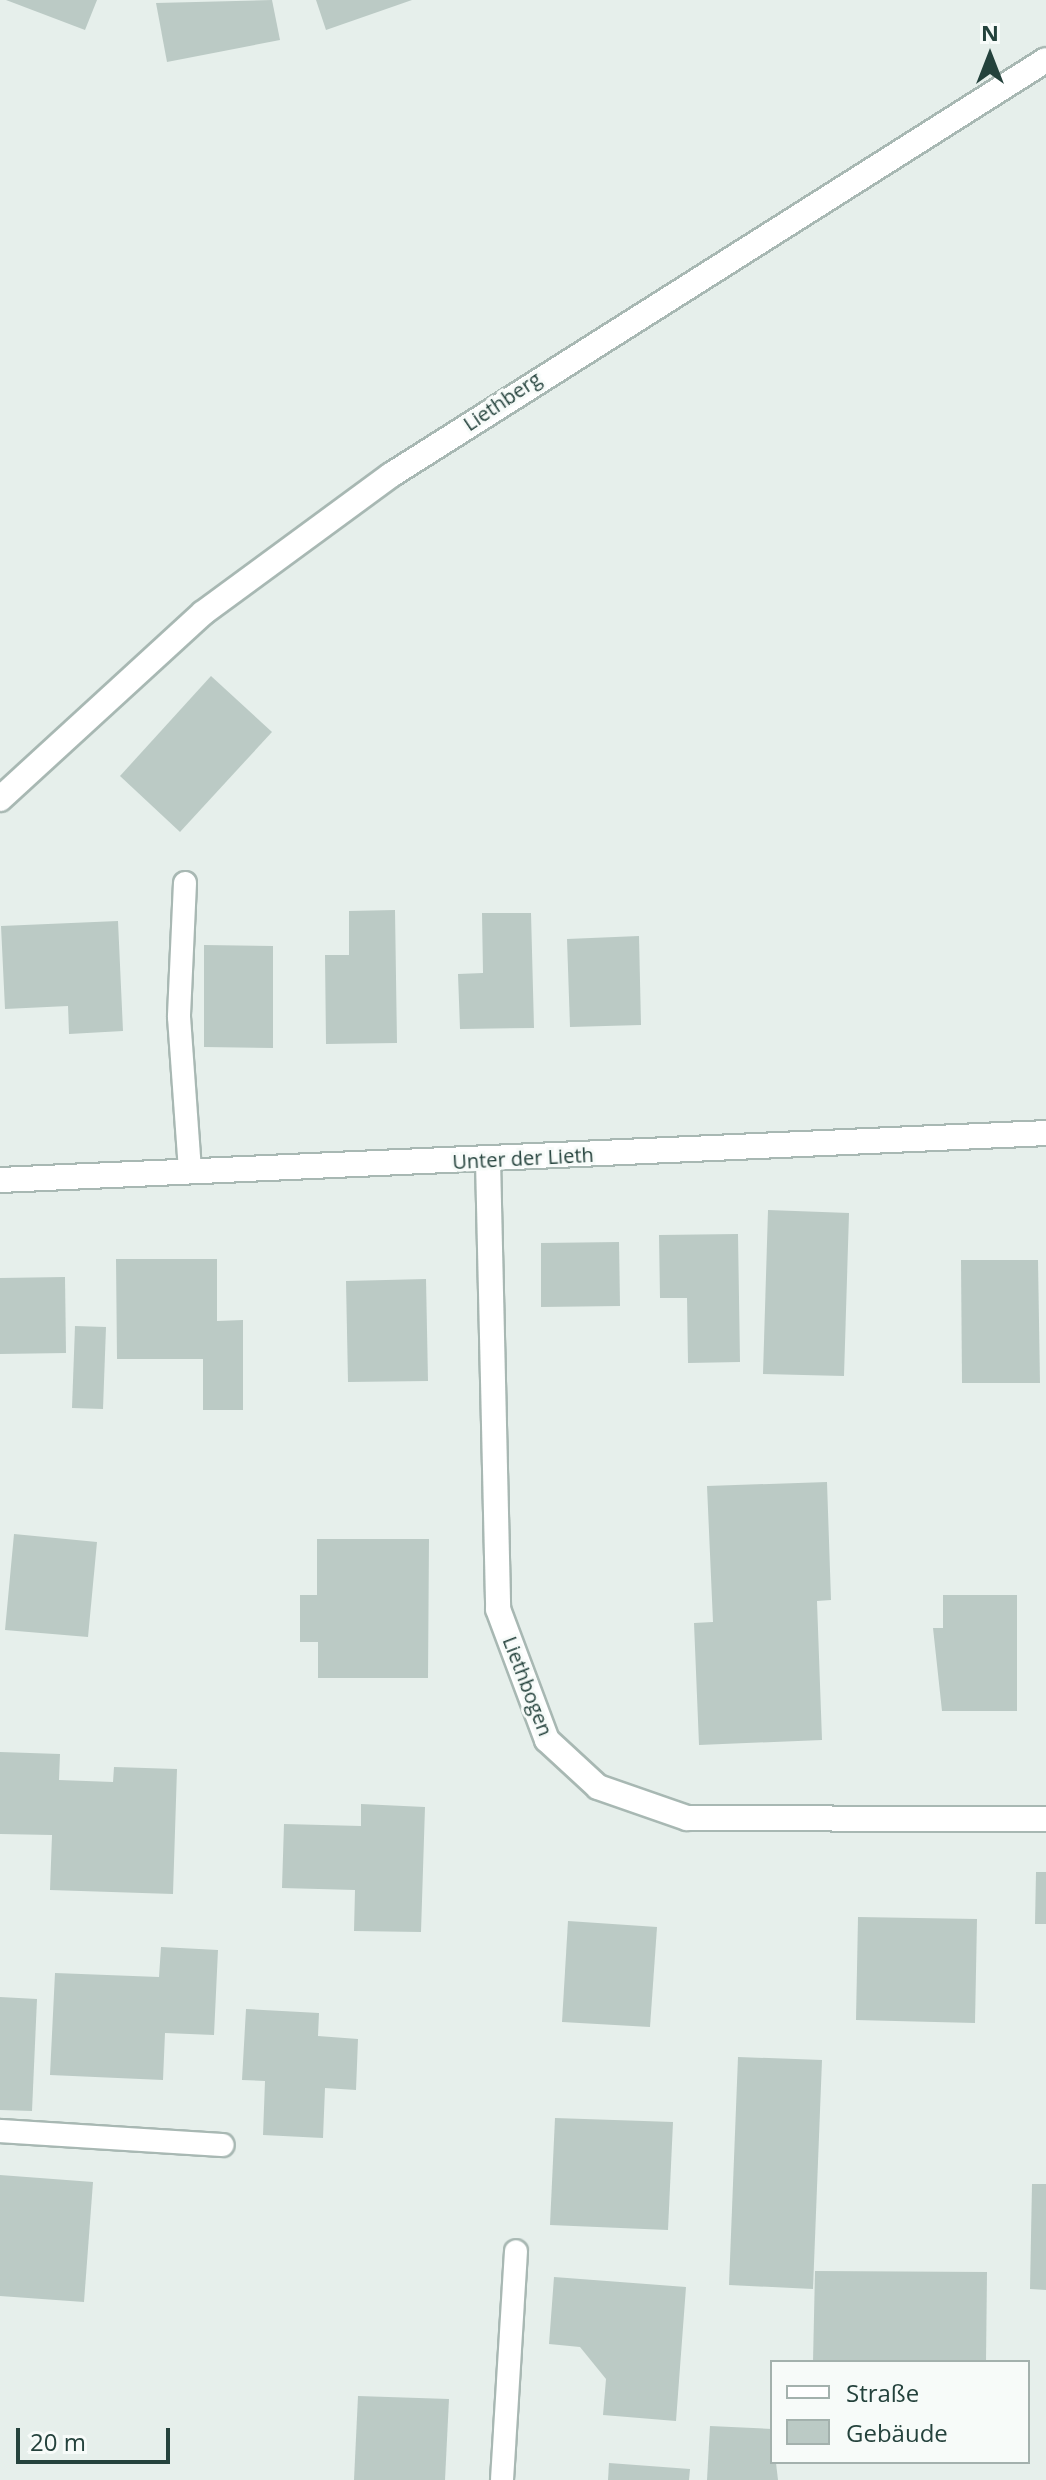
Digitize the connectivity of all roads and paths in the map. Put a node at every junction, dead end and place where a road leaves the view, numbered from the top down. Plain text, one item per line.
1 (1046, 60) edge
2 (0, 799) edge
3 (185, 883) dead end
4 (1046, 1133) edge
5 (488, 1160) junction
6 (190, 1171) junction
7 (0, 1180) edge
8 (1046, 1819) edge
9 (0, 2131) edge
10 (223, 2145) dead end
11 (516, 2251) dead end
12 (502, 2480) edge

1 - 2 street, Liethberg
3 - 6 lane
4 - 5 street, Unter der Lieth
5 - 6 street, Unter der Lieth
5 - 8 street, Liethbogen
6 - 7 street, Unter der Lieth
9 - 10 lane
11 - 12 lane

